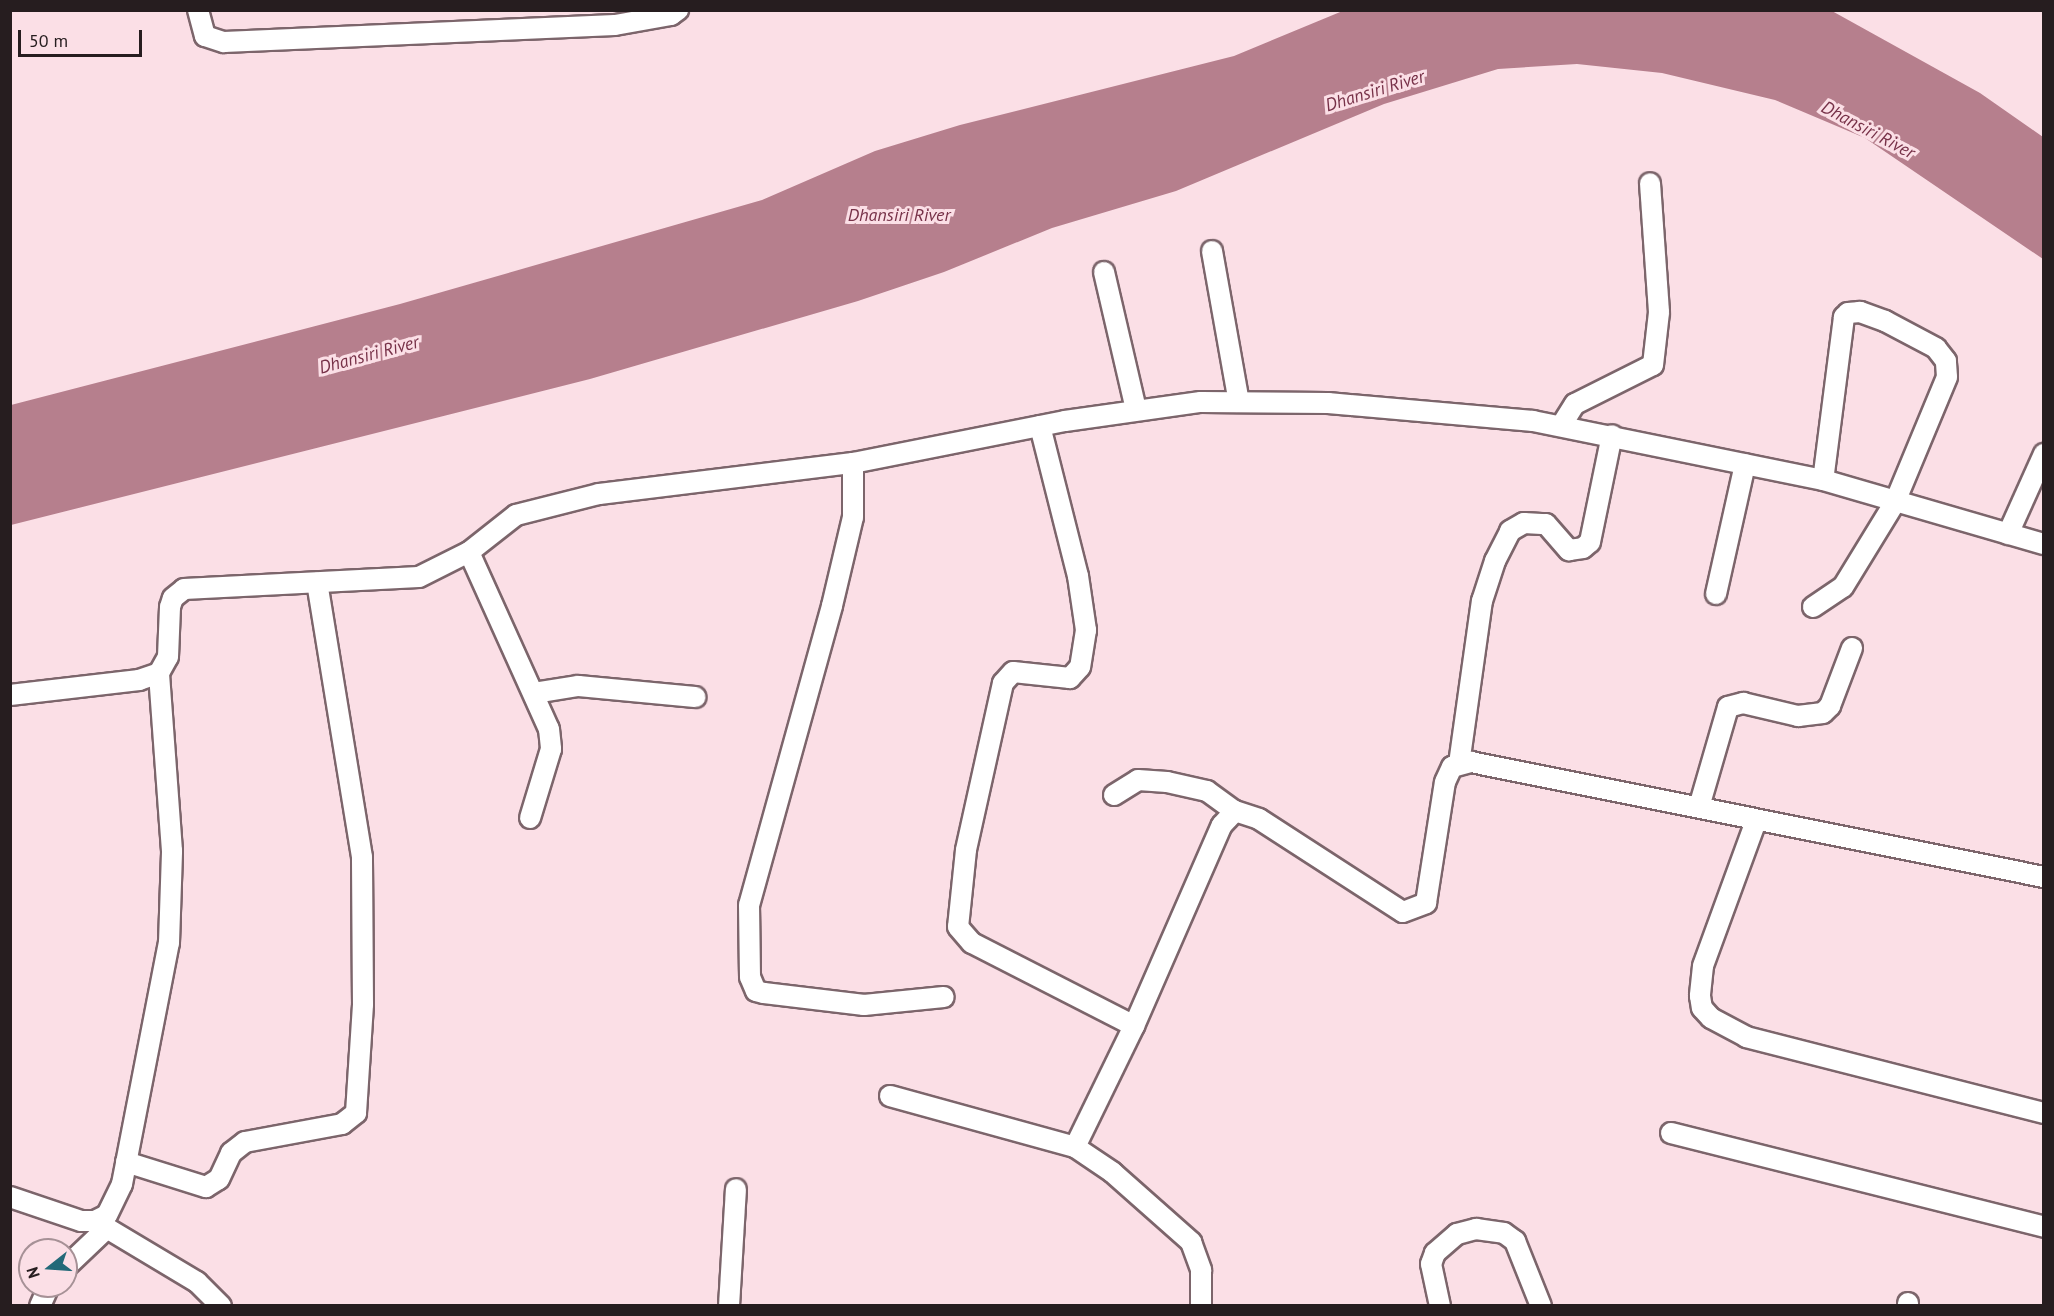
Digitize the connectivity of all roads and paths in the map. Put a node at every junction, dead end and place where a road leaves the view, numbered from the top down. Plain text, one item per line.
1 (198, 10) edge
2 (678, 10) edge
3 (1650, 183) dead end
4 (1212, 251) dead end
5 (1104, 272) dead end
6 (1239, 402) junction
7 (1136, 410) junction
8 (1040, 426) junction
9 (1561, 426) junction
10 (1612, 435) junction
11 (2043, 454) edge
12 (853, 463) junction
13 (1745, 464) junction
14 (1823, 480) junction
15 (1895, 502) junction
16 (2008, 534) junction
17 (2043, 544) edge
18 (469, 552) junction
19 (317, 583) junction
20 (1716, 594) dead end
21 (1813, 607) dead end
22 (1852, 648) dead end
23 (159, 673) junction
24 (534, 693) junction
25 (10, 695) edge
26 (695, 697) dead end
27 (1459, 764) junction
28 (1114, 795) dead end
29 (1699, 807) junction
30 (1235, 811) junction
31 (530, 818) dead end
32 (1756, 821) junction
33 (2043, 877) edge
34 (944, 997) dead end
35 (1134, 1026) junction
36 (890, 1096) dead end
37 (2043, 1113) edge
38 (1671, 1133) dead end
39 (1074, 1147) junction
40 (126, 1162) junction
41 (736, 1189) dead end
42 (10, 1197) edge
43 (101, 1224) junction
44 (2043, 1227) edge
45 (78, 1252) edge
46 (221, 1305) edge
47 (729, 1305) edge
48 (1201, 1305) edge
49 (1440, 1305) edge
50 (1540, 1305) edge

1 - 2 street
3 - 9 street
4 - 6 street
5 - 7 street
6 - 7 street
6 - 9 street
7 - 8 street
8 - 12 street
8 - 35 street
9 - 10 street
10 - 13 street
10 - 27 street
11 - 16 street
12 - 18 street
12 - 34 street
13 - 14 street
13 - 20 street
14 - 15 street
14 - 15 street
15 - 16 street
15 - 21 street
16 - 17 street
18 - 19 street
18 - 24 street
19 - 23 street
19 - 40 street
22 - 29 street
23 - 25 street
23 - 40 street
24 - 26 street
24 - 31 street
27 - 29 street
27 - 30 street
28 - 30 street
29 - 32 street
30 - 35 street
32 - 33 street
32 - 37 street
35 - 39 street
36 - 39 street
38 - 44 street
39 - 48 street
40 - 43 street
41 - 47 street
42 - 43 street
43 - 45 street
43 - 46 street
49 - 50 street

